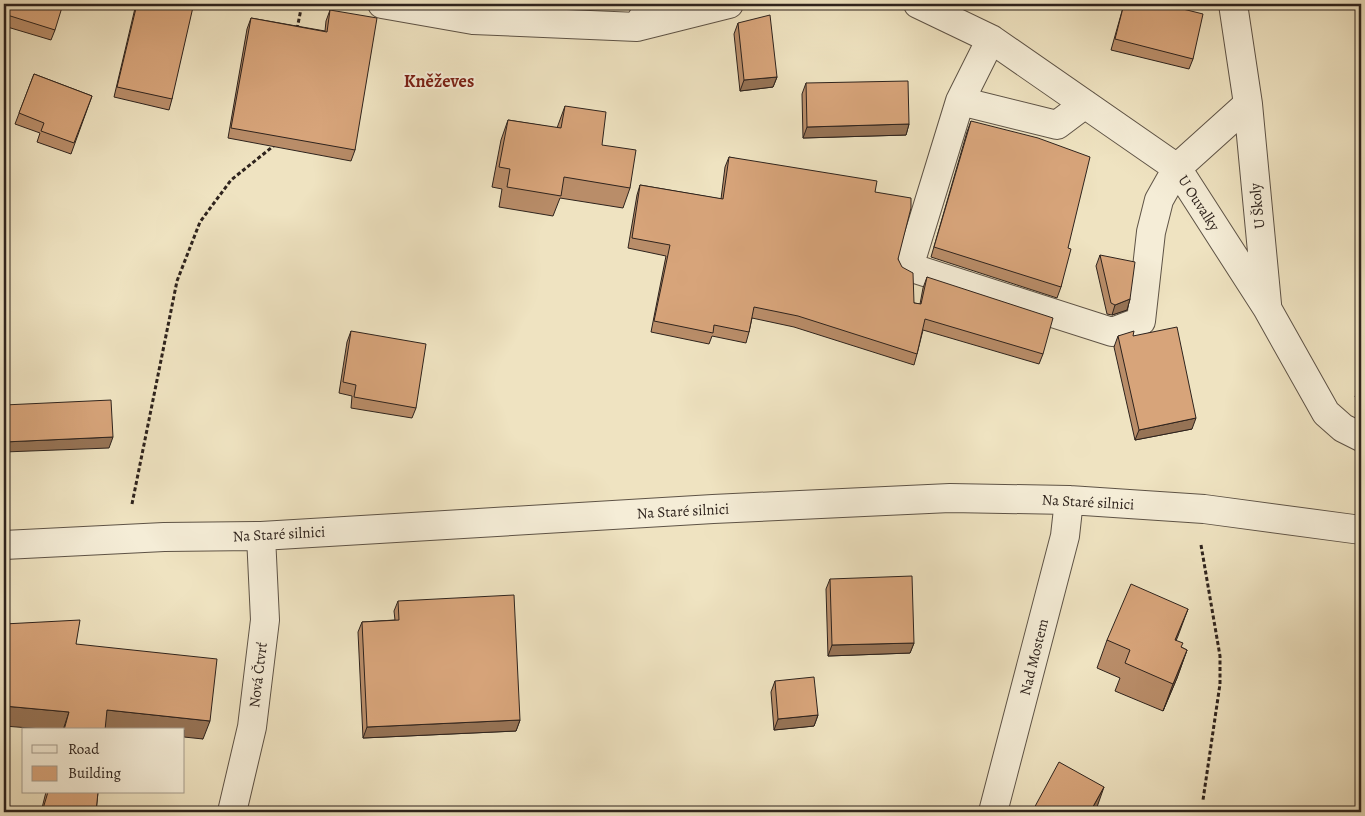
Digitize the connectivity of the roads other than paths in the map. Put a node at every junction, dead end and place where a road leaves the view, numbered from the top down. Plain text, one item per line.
1 (382, 4) edge
2 (651, 4) edge
3 (729, 4) edge
4 (918, 4) edge
5 (1233, 4) edge
6 (637, 27) junction
7 (991, 38) junction
8 (960, 101) junction
9 (1085, 104) junction
10 (1248, 104) junction
11 (1177, 168) junction
12 (1267, 308) junction
13 (1361, 437) edge
14 (1069, 500) junction
15 (1361, 530) edge
16 (261, 536) junction
17 (4, 545) edge
18 (232, 812) edge
19 (993, 812) edge

1 - 6 street
2 - 6 street
3 - 6 street
4 - 7 street, U Ouvalky
5 - 10 street, U Školy
7 - 8 street
7 - 9 street, U Ouvalky
8 - 9 street
8 - 11 street
9 - 11 street, U Ouvalky
10 - 11 street
10 - 12 street, U Školy
11 - 12 street, U Ouvalky
12 - 13 street, U Ouvalky
14 - 15 street, Na Staré silnici
14 - 16 street, Na Staré silnici
14 - 19 street, Nad Mostem
16 - 17 street, Na Staré silnici
16 - 18 street, Nová Čtvrť

